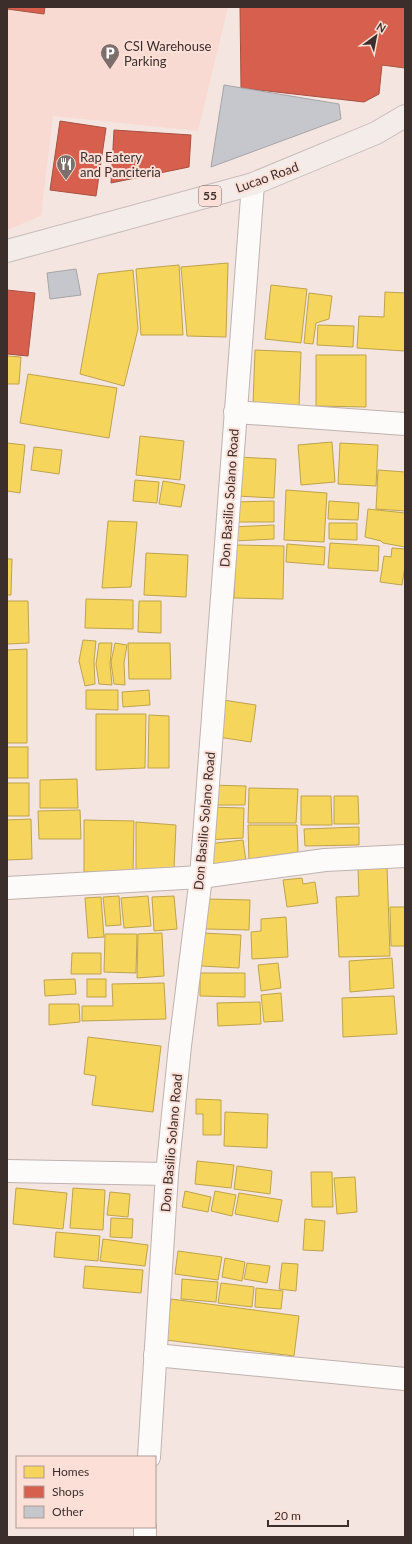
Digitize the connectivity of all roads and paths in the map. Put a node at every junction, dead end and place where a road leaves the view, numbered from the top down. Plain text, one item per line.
1 (405, 116) edge
2 (253, 184) junction
3 (7, 251) edge
4 (235, 412) junction
5 (405, 424) edge
6 (405, 856) edge
7 (200, 877) junction
8 (7, 888) edge
9 (7, 1171) edge
10 (167, 1174) junction
11 (155, 1355) junction
12 (405, 1379) edge
13 (149, 1456) edge

1 - 2 highway, Lucao Road / 55
2 - 3 highway, Lucao Road / 55
2 - 4 street, Don Basilio Solano Road
4 - 5 street
4 - 7 street, Don Basilio Solano Road
6 - 7 street
7 - 8 street
7 - 10 street, Don Basilio Solano Road
9 - 10 street
10 - 11 street, Don Basilio Solano Road
11 - 12 street
11 - 13 street, Don Basilio Solano Road

